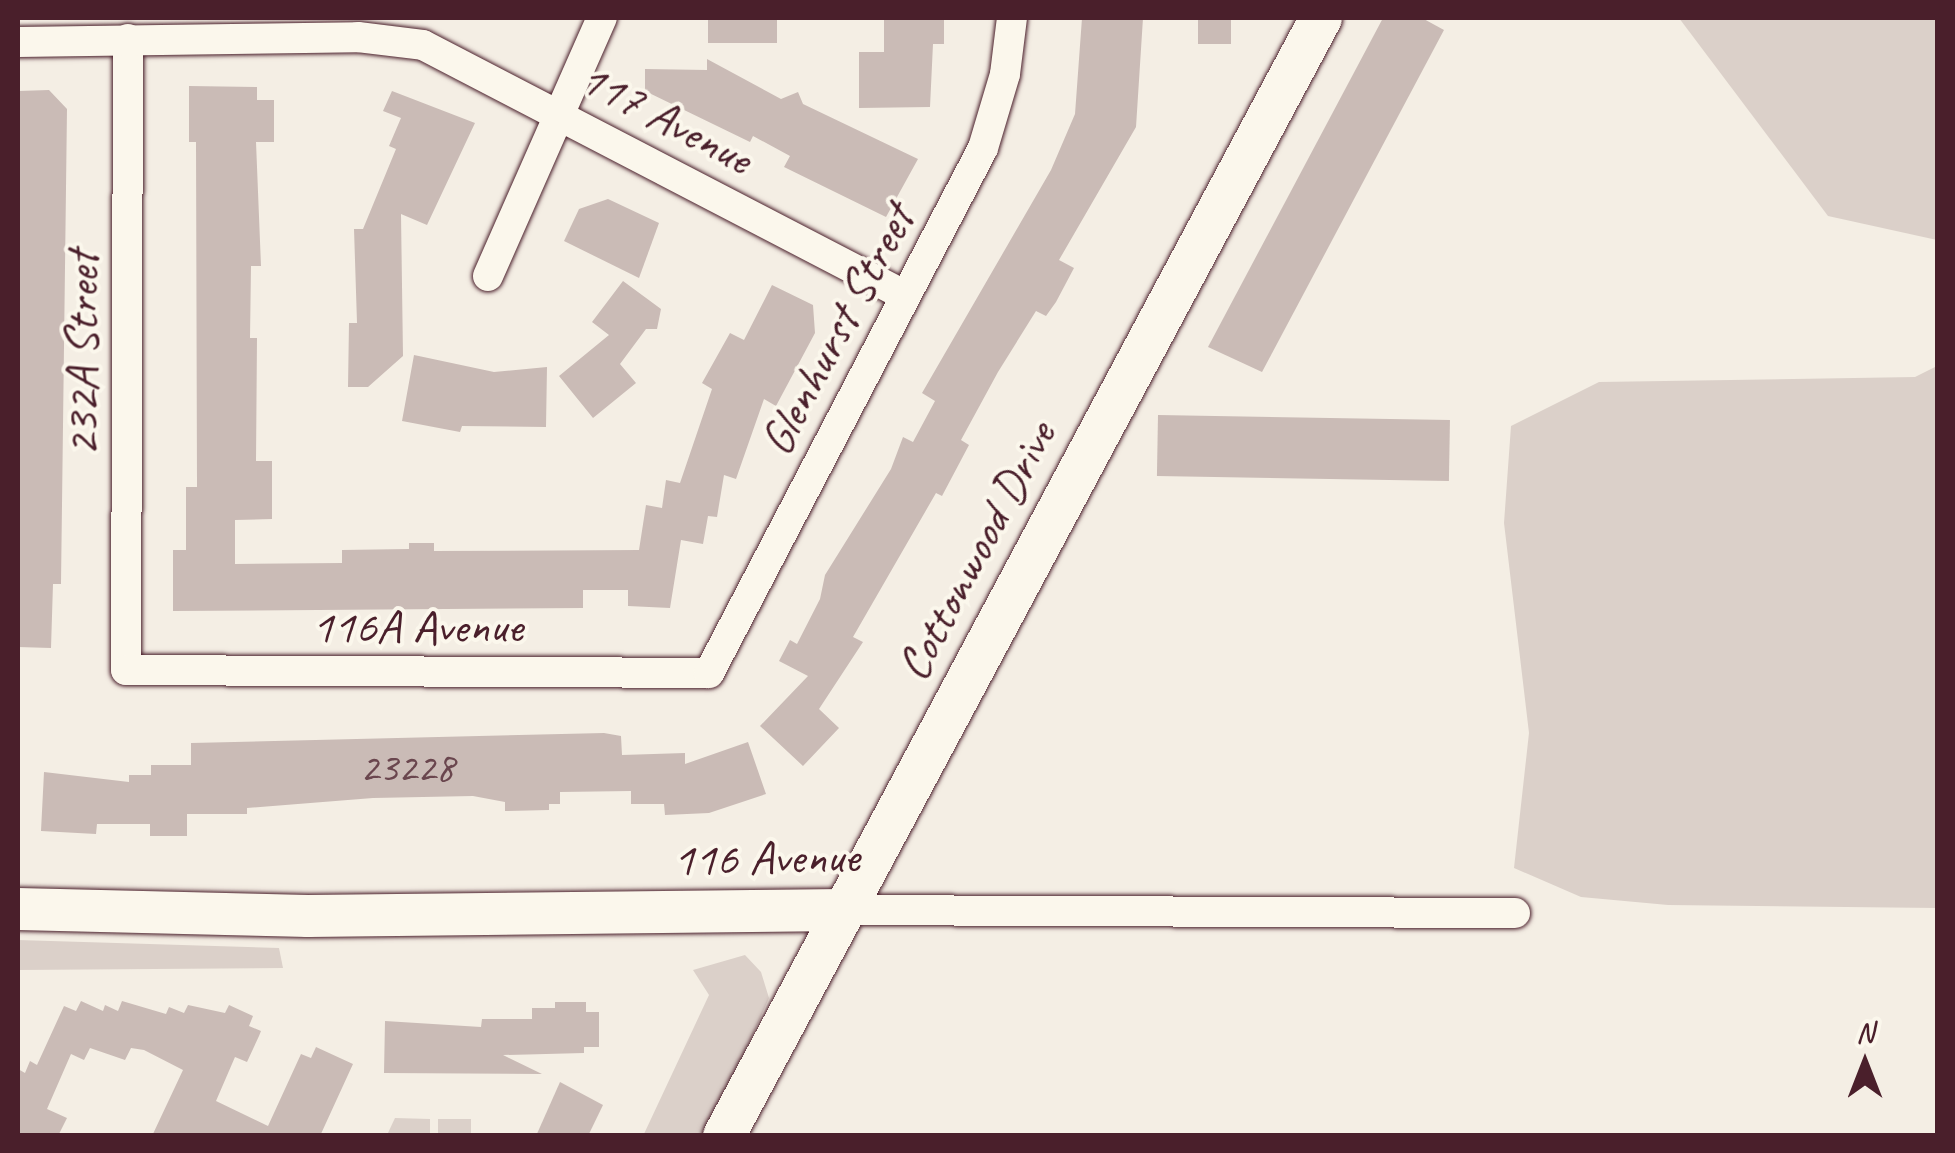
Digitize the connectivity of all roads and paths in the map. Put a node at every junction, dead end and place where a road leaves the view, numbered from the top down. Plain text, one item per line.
1 (602, 18) edge
2 (1012, 18) edge
3 (1322, 18) edge
4 (128, 39) junction
5 (18, 42) edge
6 (556, 110) junction
7 (488, 276) dead end
8 (906, 296) junction
9 (126, 670) joint
10 (709, 673) joint
11 (18, 909) edge
12 (842, 910) junction
13 (1516, 913) dead end
14 (724, 1136) edge

1 - 6 street
2 - 8 street, Glenhurst Street
3 - 12 street, Cottonwood Drive
4 - 5 street, 117 Avenue
4 - 6 street, 117 Avenue
4 - 9 street, 232A Street
6 - 7 street
6 - 8 street, 117 Avenue
8 - 10 street, Glenhurst Street
9 - 10 street, 116A Avenue
11 - 12 street, 116 Avenue
12 - 13 street, 116 Avenue
12 - 14 street, Cottonwood Drive

